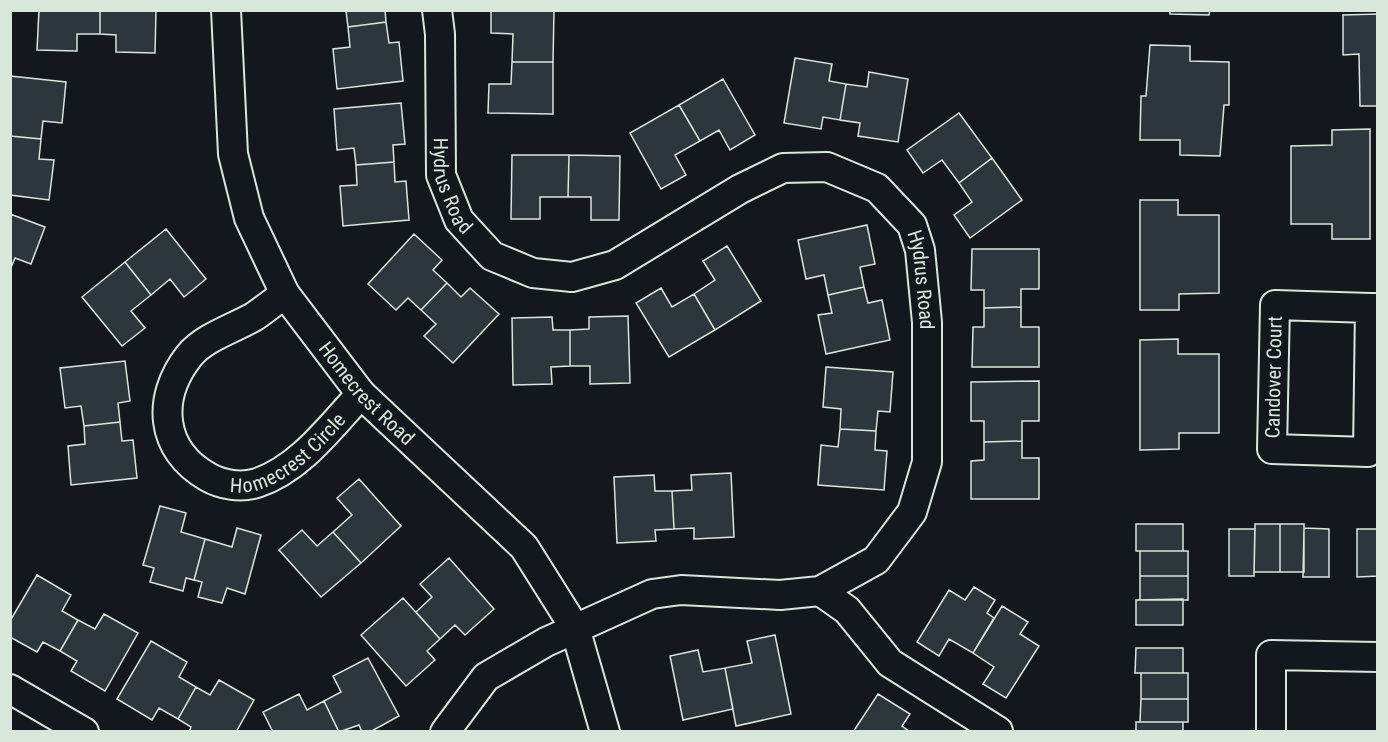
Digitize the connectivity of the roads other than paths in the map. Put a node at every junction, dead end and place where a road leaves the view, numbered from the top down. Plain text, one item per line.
1 (225, 10) edge
2 (437, 10) edge
3 (285, 294) junction
4 (1374, 308) edge
5 (361, 394) junction
6 (820, 591) junction
7 (575, 628) junction
8 (1377, 657) edge
9 (10, 689) edge
10 (1271, 730) edge
11 (998, 731) edge
12 (84, 732) edge
13 (445, 732) edge
14 (605, 732) edge

1 - 3 street, Homecrest Road
2 - 6 street, Hydrus Road
3 - 5 street, Homecrest Road
3 - 5 street, Homecrest Circle
4 - 4 street, Candover Court
5 - 7 street, Homecrest Road
6 - 7 street, Hydrus Road
6 - 11 street
7 - 13 street, Hydrus Road
7 - 14 street, Homecrest Road
8 - 10 street
9 - 12 street

